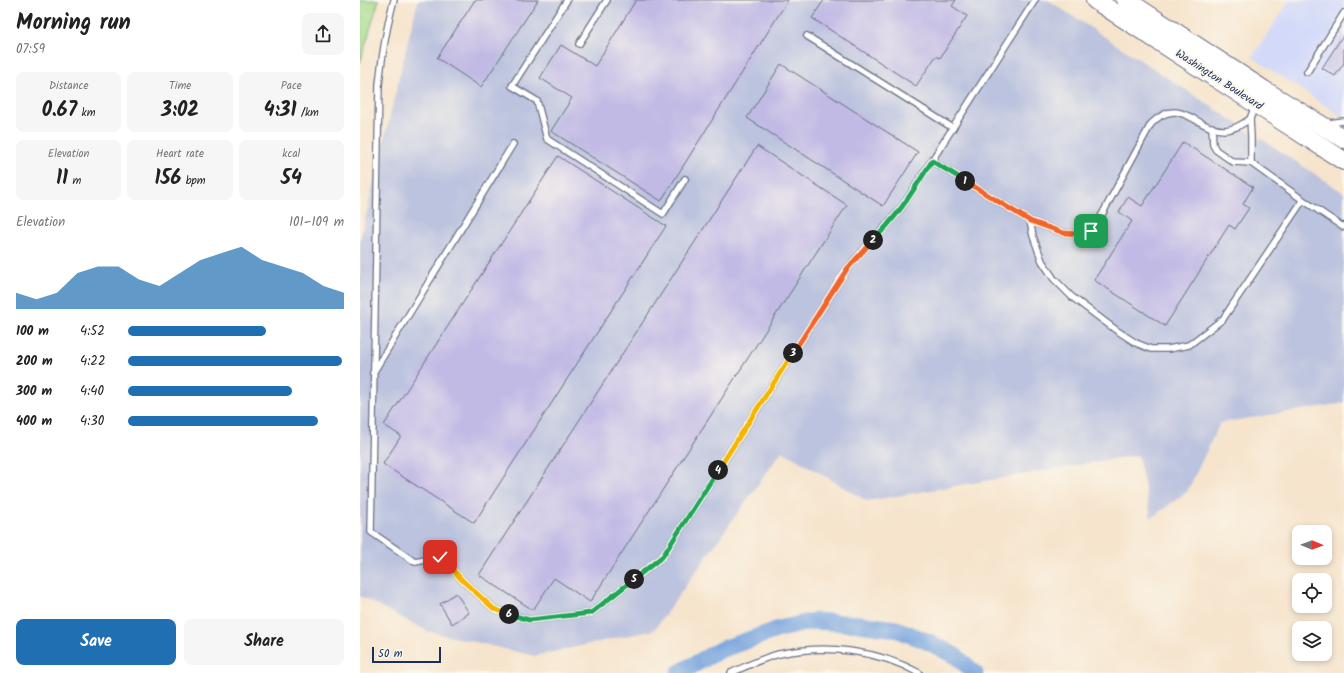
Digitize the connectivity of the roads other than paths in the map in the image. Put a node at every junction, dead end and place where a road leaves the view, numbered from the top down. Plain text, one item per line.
1 (394, 0) edge
2 (567, 0) edge
3 (607, 0) edge
4 (1035, 0) edge
5 (1095, 0) edge
6 (1126, 0) edge
7 (1344, 13) edge
8 (807, 36) dead end
9 (579, 44) dead end
10 (1307, 72) dead end
11 (1253, 112) junction
12 (1344, 121) edge
13 (1317, 122) junction
14 (1212, 127) junction
15 (953, 128) junction
16 (1344, 139) edge
17 (513, 144) dead end
18 (932, 161) junction
19 (1344, 161) edge
20 (1251, 163) junction
21 (685, 179) dead end
22 (1303, 200) junction
23 (1030, 221) junction
24 (1344, 226) edge
25 (373, 374) junction
26 (731, 673) edge
27 (919, 673) edge

1 - 25 lane
2 - 21 lane
3 - 9 lane
4 - 15 lane
5 - 11 main road, Washington Boulevard
6 - 13 main road, Washington Boulevard
7 - 10 lane
8 - 15 lane
11 - 14 lane
11 - 19 main road, Washington Boulevard
11 - 20 lane
12 - 13 lane
13 - 16 main road, Washington Boulevard
14 - 20 lane
14 - 23 lane
15 - 18 lane
17 - 25 lane
18 - 23 lane
18 - 25 lane
20 - 22 lane
22 - 23 lane
22 - 24 lane
26 - 27 lane

